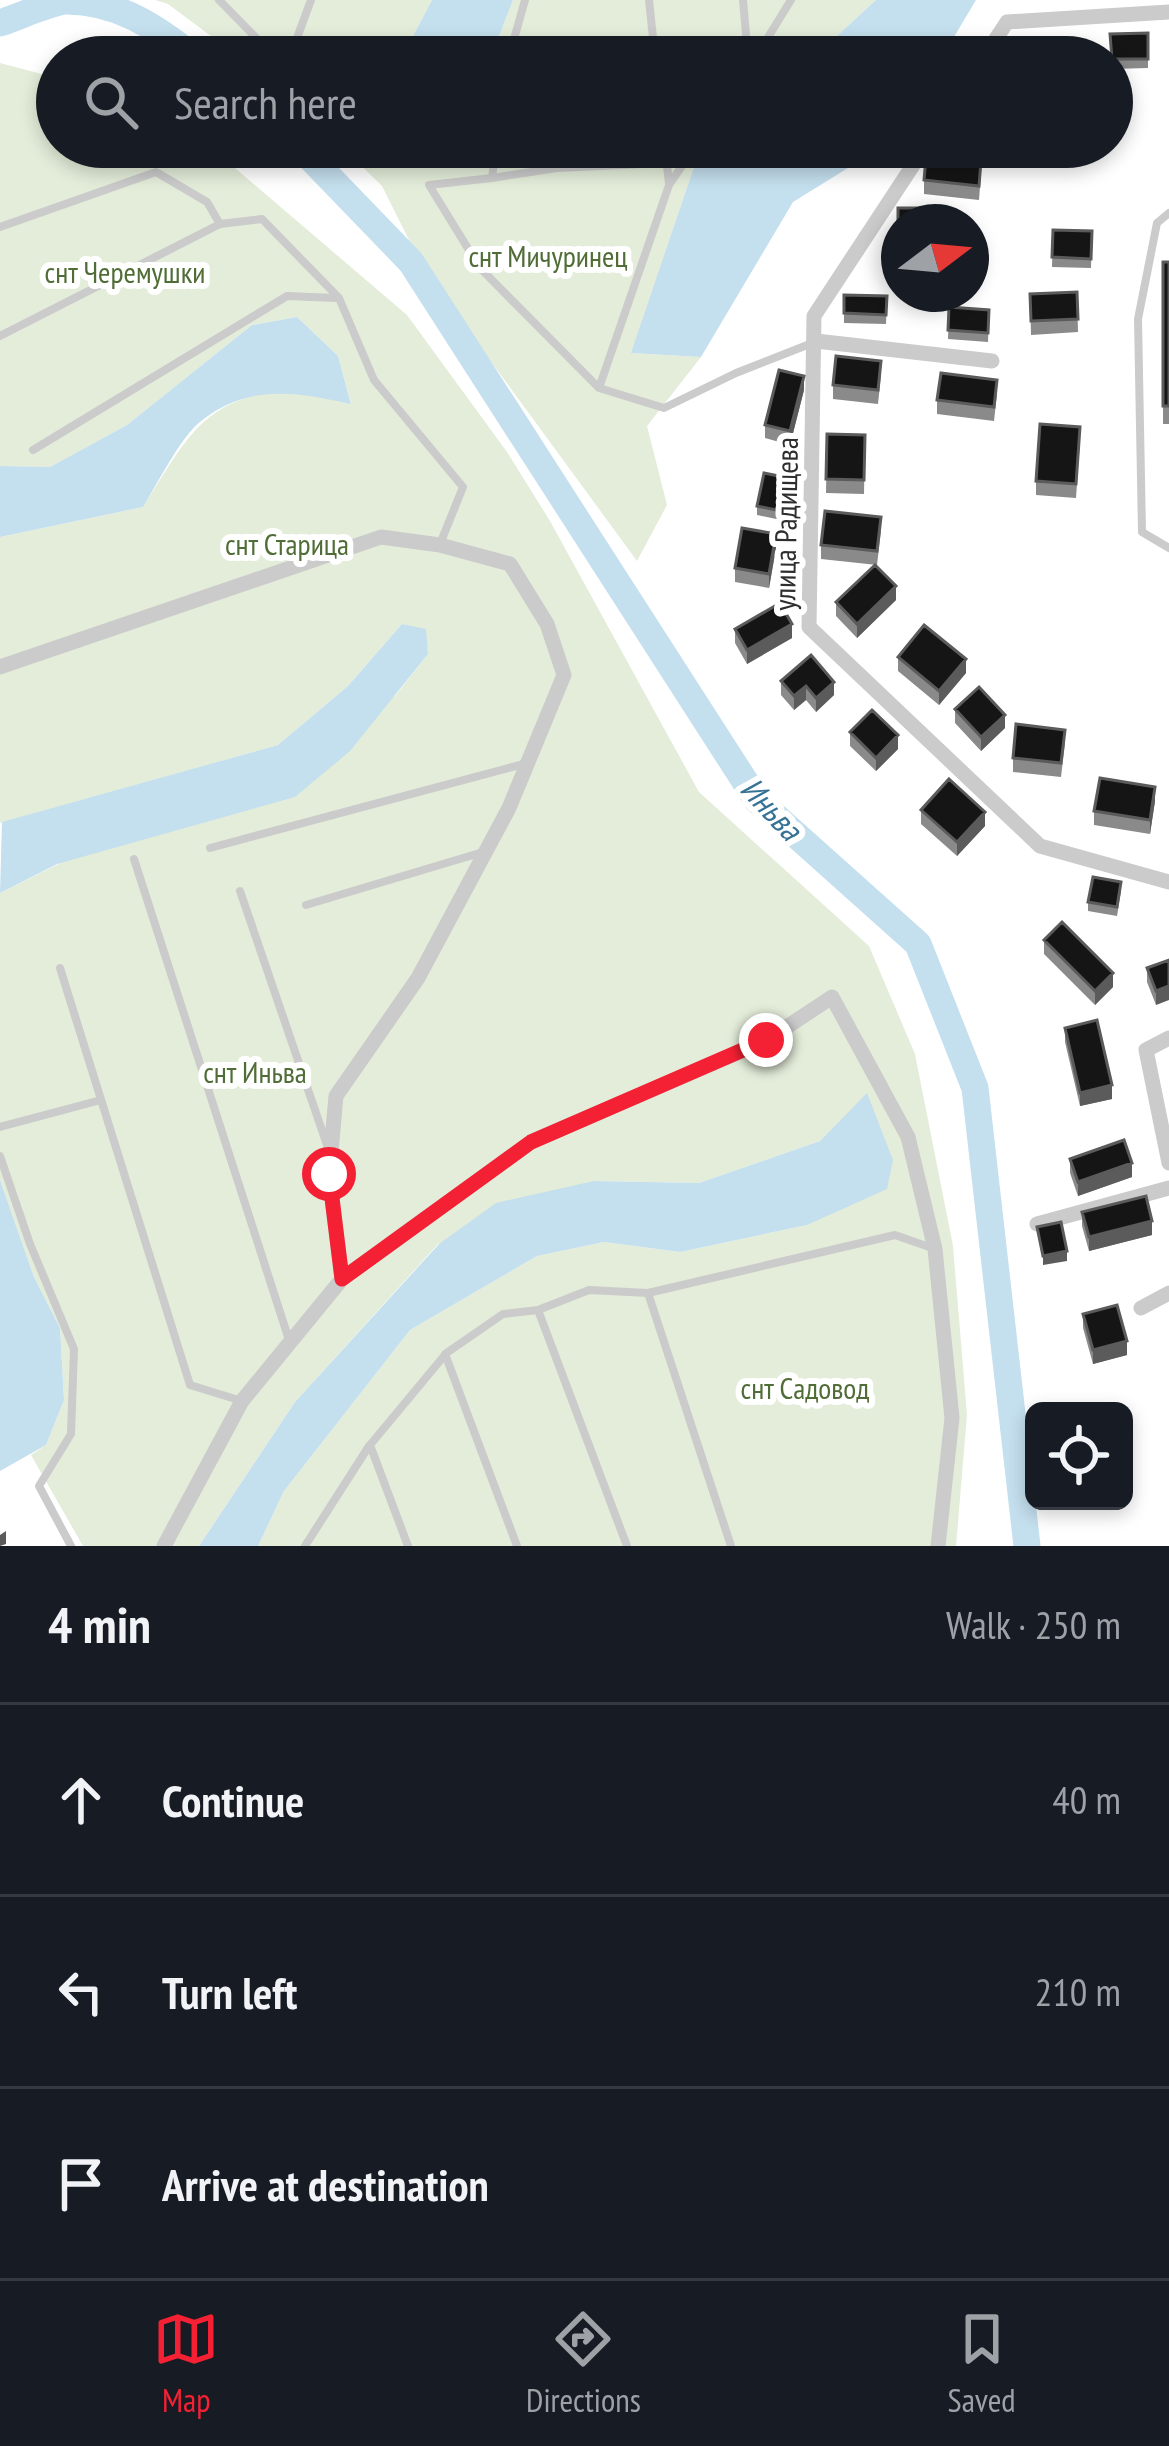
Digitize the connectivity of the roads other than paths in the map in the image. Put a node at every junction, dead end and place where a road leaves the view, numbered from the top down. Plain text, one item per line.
1 (219, 0) edge
2 (311, 0) edge
3 (525, 0) edge
4 (649, 0) edge
5 (743, 0) edge
6 (791, 0) edge
7 (1169, 12) edge
8 (254, 36) edge
9 (298, 36) edge
10 (515, 36) edge
11 (653, 36) edge
12 (749, 36) edge
13 (766, 36) edge
14 (998, 36) edge
15 (494, 168) edge
16 (557, 168) edge
17 (667, 168) edge
18 (681, 168) edge
19 (911, 168) edge
20 (493, 178) junction
21 (669, 185) junction
22 (1169, 213) edge
23 (220, 224) junction
24 (0, 227) edge
25 (339, 298) junction
26 (0, 335) edge
27 (816, 341) junction
28 (992, 362) dead end
29 (599, 388) junction
30 (33, 450) dead end
31 (440, 545) junction
32 (1169, 548) edge
33 (0, 667) edge
34 (527, 763) junction
35 (211, 848) dead end
36 (485, 851) junction
37 (134, 859) dead end
38 (1169, 882) edge
39 (240, 891) dead end
40 (306, 905) dead end
41 (60, 968) dead end
42 (1169, 1038) edge
43 (101, 1100) junction
44 (0, 1127) edge
45 (331, 1154) junction
46 (0, 1156) edge
47 (1169, 1163) edge
48 (1169, 1187) edge
49 (1037, 1224) edge
50 (935, 1249) junction
51 (342, 1279) junction
52 (648, 1293) junction
53 (1169, 1293) edge
54 (1141, 1308) dead end
55 (538, 1310) junction
56 (290, 1345) junction
57 (445, 1354) junction
58 (242, 1401) junction
59 (370, 1444) junction
60 (71, 1546) edge
61 (164, 1546) edge
62 (305, 1546) edge
63 (407, 1546) edge
64 (517, 1546) edge
65 (627, 1546) edge
66 (731, 1546) edge
67 (938, 1546) edge

1 - 8 lane
2 - 9 lane
3 - 10 lane
4 - 11 lane
5 - 12 lane
6 - 13 lane
7 - 14 street
15 - 20 lane
16 - 20 lane
17 - 21 lane
18 - 21 lane
19 - 27 street, улица Радищева
20 - 29 lane
21 - 29 lane
22 - 32 lane
23 - 24 lane
23 - 25 lane
23 - 26 lane
25 - 30 lane
25 - 31 lane
27 - 28 street
27 - 29 lane
27 - 38 street, улица Радищева
31 - 33 street
31 - 34 street
34 - 35 lane
34 - 36 street
36 - 40 lane
36 - 45 street
37 - 56 lane
39 - 45 lane
41 - 43 lane
42 - 47 street
43 - 44 lane
43 - 58 lane
45 - 51 street
46 - 60 lane
48 - 49 street
50 - 51 street
50 - 52 lane
50 - 67 street
51 - 56 street
52 - 55 lane
52 - 66 lane
53 - 54 street
55 - 57 lane
55 - 65 lane
56 - 58 street
57 - 59 lane
57 - 64 lane
58 - 61 street
59 - 62 lane
59 - 63 lane

